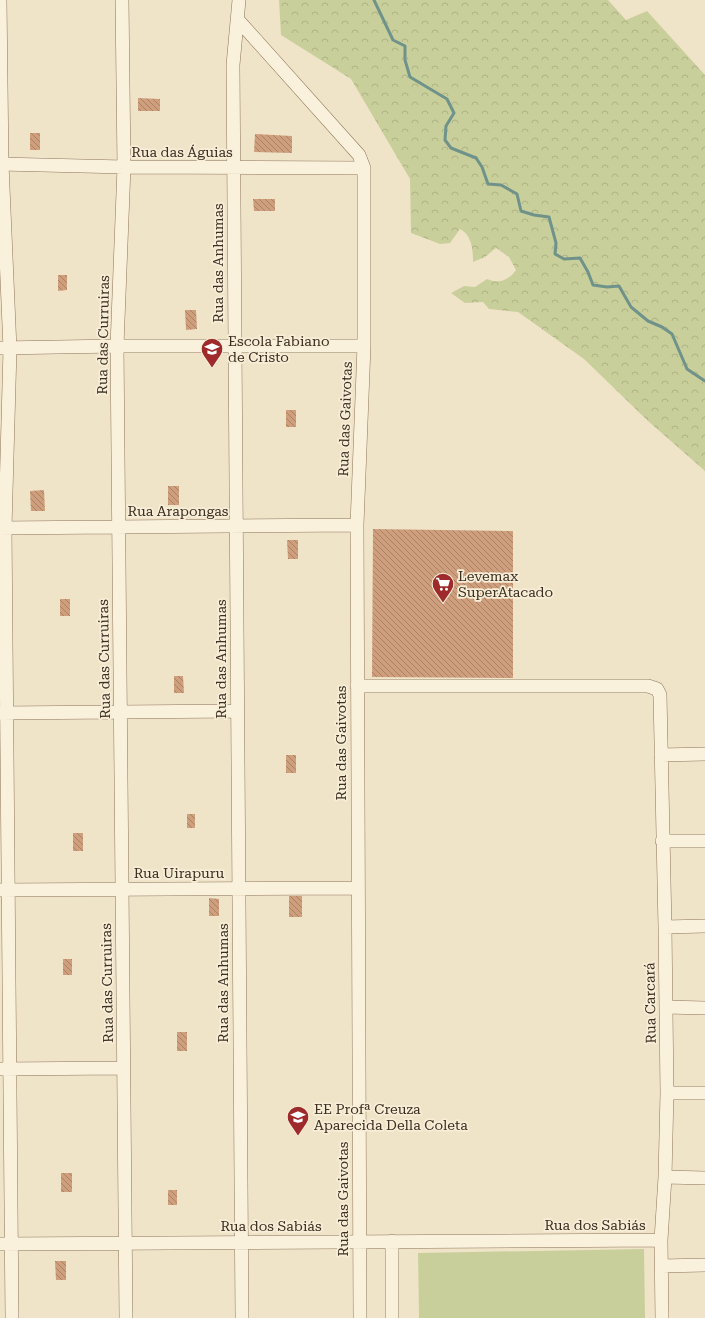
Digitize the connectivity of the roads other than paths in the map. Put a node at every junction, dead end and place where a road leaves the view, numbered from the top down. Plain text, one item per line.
1 (0, 0) edge
2 (122, 0) edge
3 (239, 0) edge
4 (238, 20) junction
5 (1, 164) edge
6 (124, 167) junction
7 (234, 168) junction
8 (364, 168) junction
9 (117, 346) junction
10 (235, 346) junction
11 (364, 346) junction
12 (5, 348) edge
13 (357, 525) junction
14 (236, 526) junction
15 (119, 527) junction
16 (3, 528) edge
17 (357, 686) junction
18 (238, 711) junction
19 (121, 712) junction
20 (3, 713) edge
21 (705, 754) edge
22 (661, 756) junction
23 (662, 841) junction
24 (705, 841) edge
25 (358, 888) junction
26 (122, 889) junction
27 (239, 889) junction
28 (4, 890) edge
29 (705, 926) edge
30 (665, 927) junction
31 (666, 1007) junction
32 (705, 1008) edge
33 (124, 1068) junction
34 (5, 1069) edge
35 (667, 1093) junction
36 (705, 1093) edge
37 (665, 1177) junction
38 (705, 1178) edge
39 (661, 1240) junction
40 (241, 1242) junction
41 (359, 1242) junction
42 (392, 1242) junction
43 (126, 1243) junction
44 (6, 1244) edge
45 (662, 1266) junction
46 (705, 1266) edge
47 (12, 1318) edge
48 (126, 1318) edge
49 (242, 1318) edge
50 (360, 1318) edge
51 (392, 1318) edge
52 (662, 1318) edge

1 - 5 street
2 - 6 street, Rua das Curruiras
3 - 4 street, Rua das Anhumas
4 - 7 street, Rua das Anhumas
4 - 8 street
5 - 6 street, Rua das Águias
5 - 12 street
6 - 7 street, Rua das Águias
6 - 9 street, Rua das Curruiras
7 - 8 street, Rua das Águias
7 - 10 street, Rua das Anhumas
8 - 11 street, Rua das Gaivotas
9 - 10 street
9 - 12 street
9 - 15 street, Rua das Curruiras
10 - 11 street
10 - 14 street, Rua das Anhumas
11 - 13 street, Rua das Gaivotas
12 - 16 street
13 - 14 street, Rua Arapongas
13 - 17 street, Rua das Gaivotas
14 - 15 street, Rua Arapongas
14 - 18 street, Rua das Anhumas
15 - 16 street, Rua Arapongas
15 - 19 street, Rua das Curruiras
16 - 20 street
17 - 22 street, Rua Carcará
17 - 25 street, Rua das Gaivotas
18 - 19 street
18 - 27 street, Rua das Anhumas
19 - 20 street
19 - 26 street, Rua das Curruiras
20 - 28 street
21 - 22 street
22 - 23 street, Rua Carcará
23 - 24 street
23 - 30 street, Rua Carcará
25 - 27 street, Rua Uirapuru
25 - 41 street, Rua das Gaivotas
26 - 27 street, Rua Uirapuru
26 - 28 street, Rua Uirapuru
26 - 33 street, Rua das Curruiras
27 - 40 street, Rua das Anhumas
28 - 34 street
29 - 30 street
30 - 31 street, Rua Carcará
31 - 32 street
31 - 35 street, Rua Carcará
33 - 34 street
33 - 43 street, Rua das Curruiras
34 - 44 street
35 - 36 street
35 - 37 street, Rua Carcará
37 - 38 street
37 - 39 street, Rua Carcará
39 - 42 street, Rua dos Sabiás
39 - 45 street, Rua Carcará
40 - 41 street, Rua dos Sabiás
40 - 43 street, Rua dos Sabiás
40 - 49 street, Rua das Anhumas
41 - 42 street, Rua dos Sabiás
41 - 50 street, Rua das Gaivotas
42 - 51 street
43 - 44 street, Rua dos Sabiás
43 - 48 street, Rua das Curruiras
44 - 47 street
45 - 46 street
45 - 52 street, Rua Carcará

